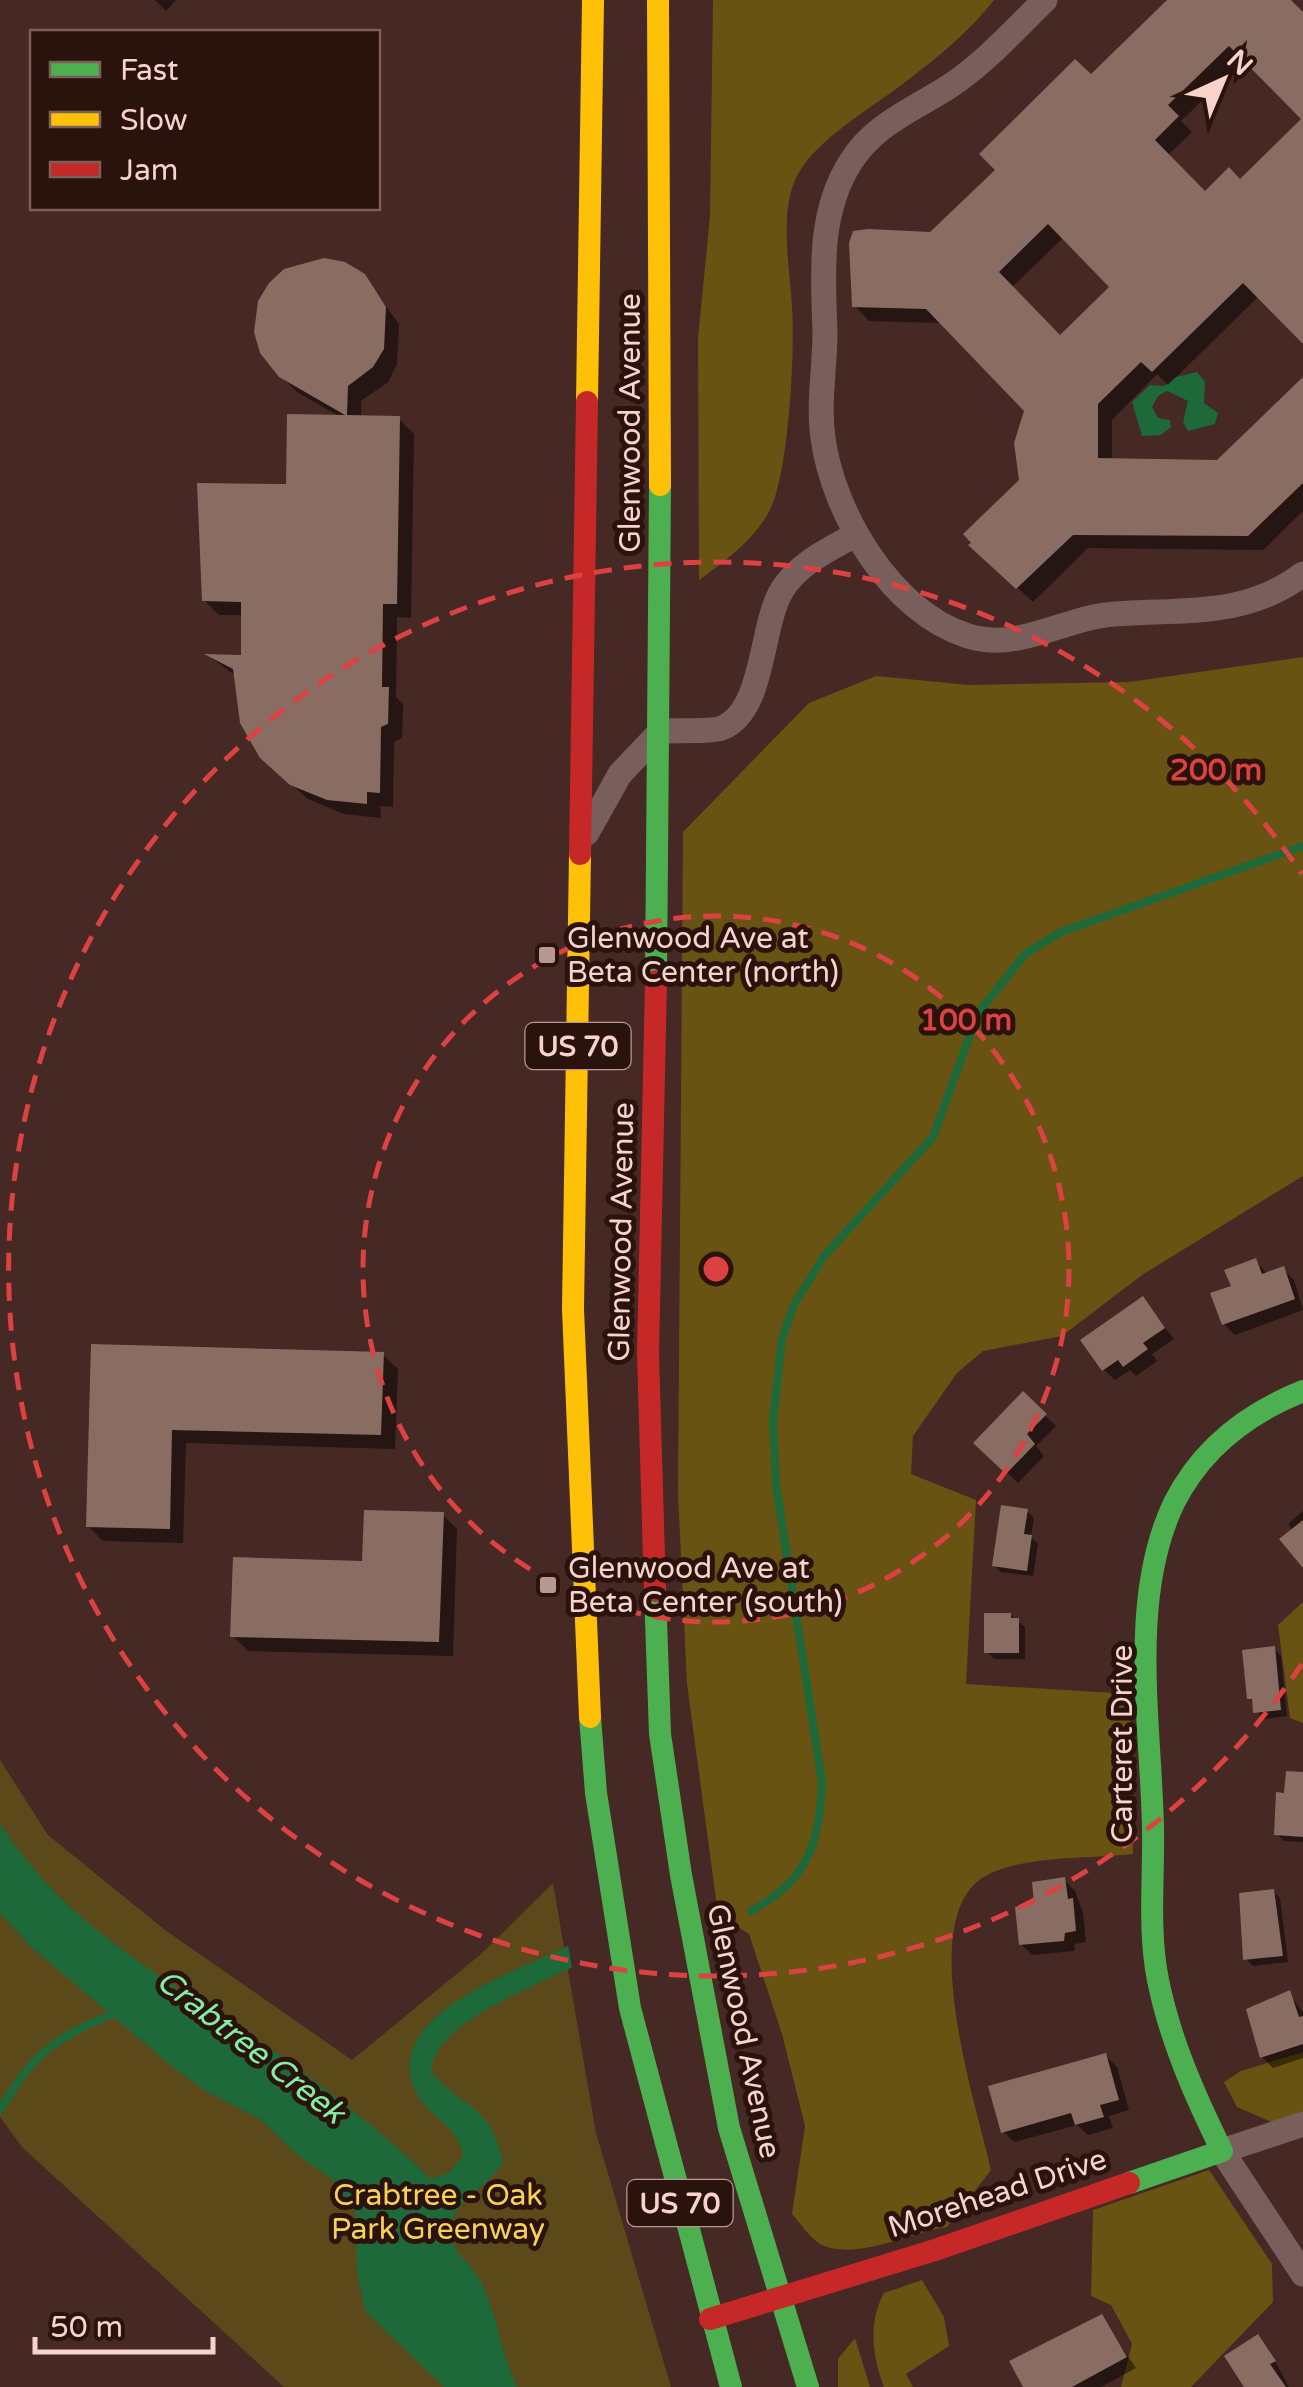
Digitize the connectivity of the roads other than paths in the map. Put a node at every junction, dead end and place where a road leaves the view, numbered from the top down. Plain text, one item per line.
1 (593, 0) edge
2 (658, 0) edge
3 (1045, 0) edge
4 (855, 535) junction
5 (1303, 574) edge
6 (661, 731) junction
7 (581, 842) junction
8 (1303, 1392) edge
9 (1303, 2124) edge
10 (1222, 2151) junction
11 (1303, 2274) edge
12 (779, 2296) junction
13 (710, 2319) junction
14 (730, 2387) edge
15 (808, 2387) edge

1 - 7 main road, Glenwood Avenue / US 70
2 - 6 main road, Glenwood Avenue / US 70
3 - 4 street
4 - 5 street
4 - 6 street
6 - 7 street
6 - 12 main road, Glenwood Avenue / US 70
7 - 13 main road, Glenwood Avenue / US 70
8 - 10 main road, Carteret Drive
9 - 10 street, Morehead Drive
10 - 11 street
10 - 12 main road, Morehead Drive
12 - 13 main road, Morehead Drive
12 - 15 main road, Glenwood Avenue / US 70
13 - 14 main road, Glenwood Avenue / US 70

